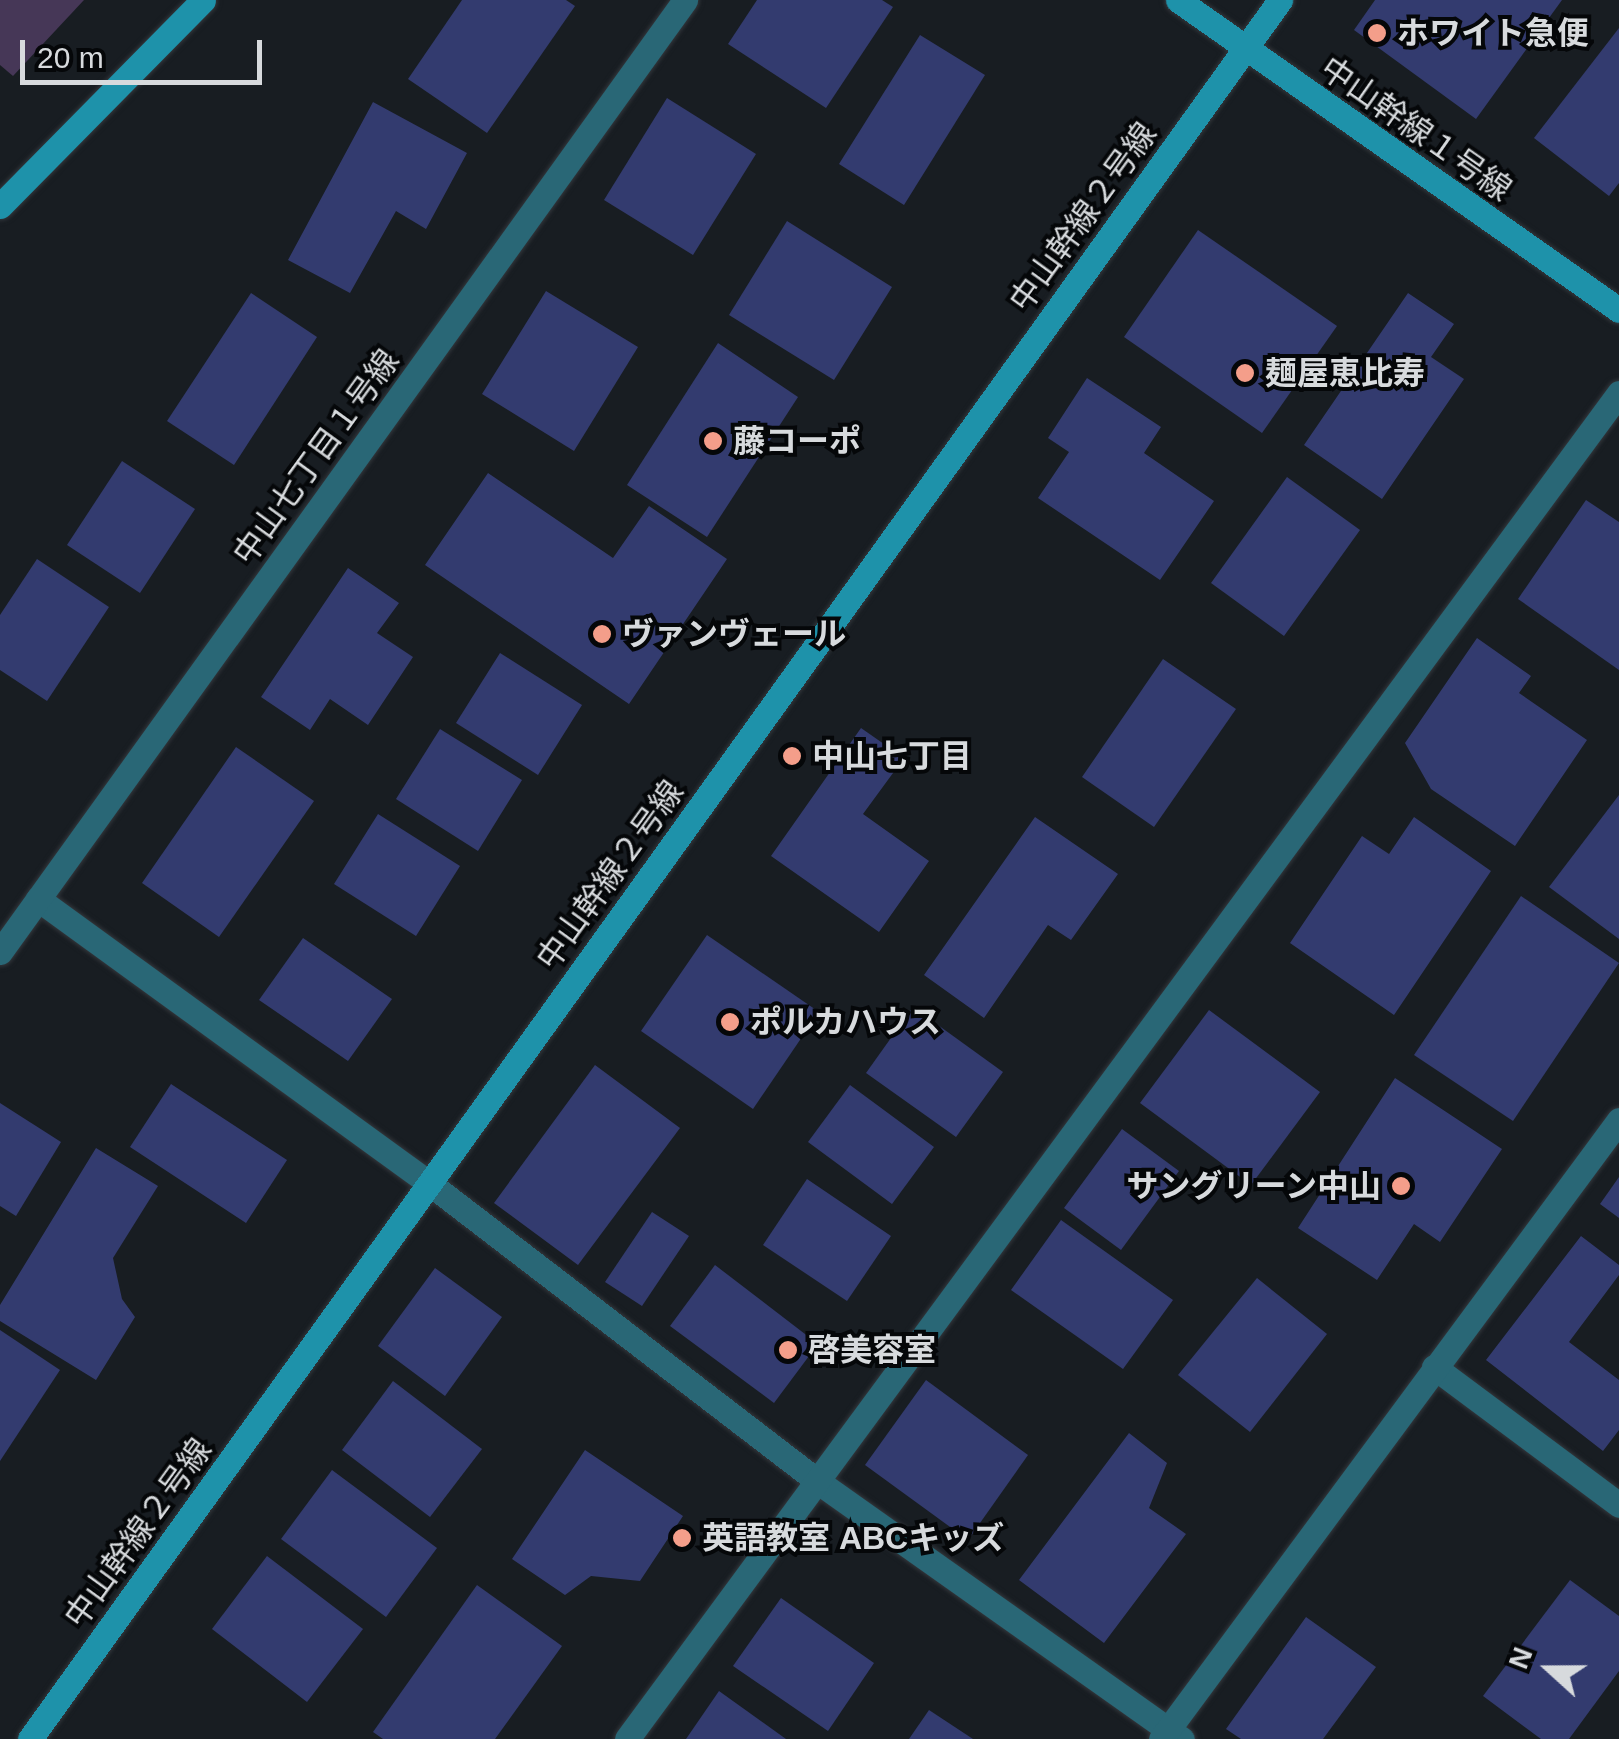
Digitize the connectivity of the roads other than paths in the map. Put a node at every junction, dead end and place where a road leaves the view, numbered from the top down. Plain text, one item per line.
1 (203, 0) edge
2 (685, 0) edge
3 (1178, 0) edge
4 (1280, 0) edge
5 (1243, 49) junction
6 (0, 206) edge
7 (1619, 310) edge
8 (1619, 393) edge
9 (38, 899) junction
10 (0, 952) edge
11 (1619, 1120) edge
12 (429, 1183) junction
13 (1434, 1367) junction
14 (817, 1481) junction
15 (1619, 1505) edge
16 (1171, 1736) edge
17 (30, 1739) edge
18 (627, 1739) edge

1 - 6 street
2 - 9 street, 中山七丁目１号線
3 - 5 street, 中山幹線１号線
4 - 5 street, 中山幹線２号線
5 - 7 street, 中山幹線１号線
5 - 12 street, 中山幹線２号線
8 - 14 street
9 - 10 street, 中山七丁目１号線
9 - 12 street
11 - 13 street
12 - 14 street
12 - 17 street, 中山幹線２号線
13 - 15 street
13 - 16 street
14 - 16 street
14 - 18 street

